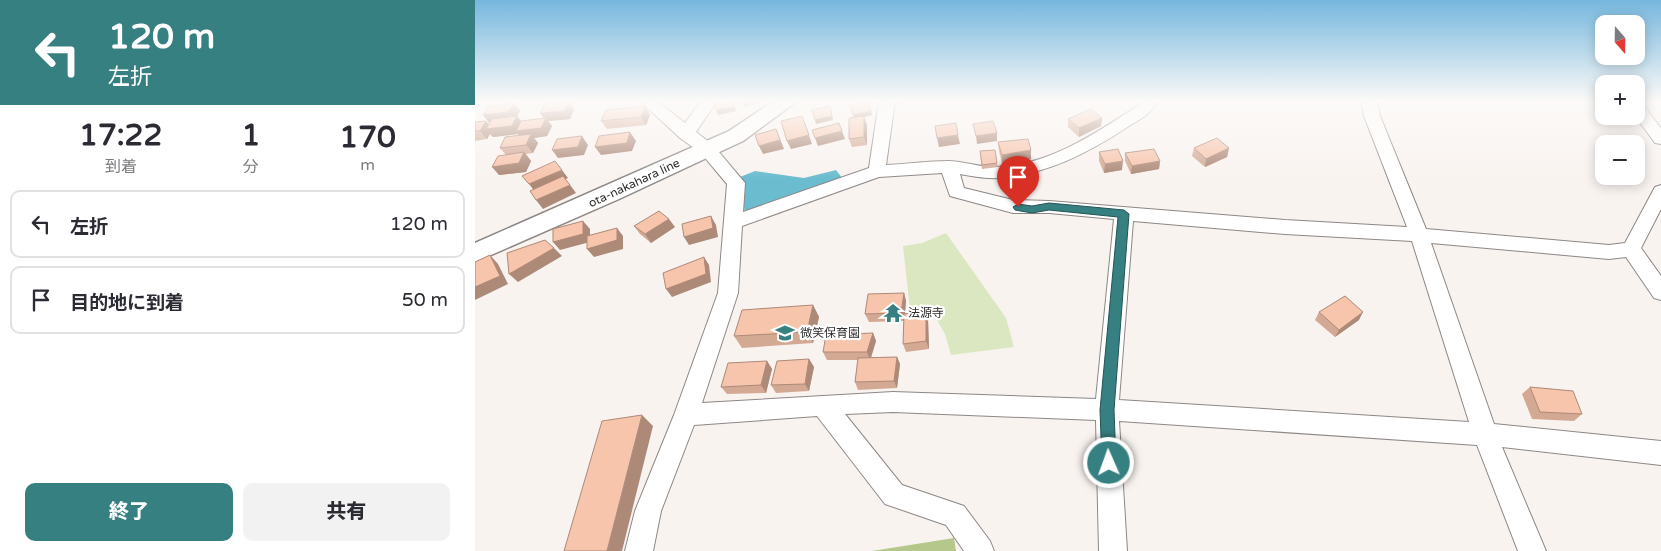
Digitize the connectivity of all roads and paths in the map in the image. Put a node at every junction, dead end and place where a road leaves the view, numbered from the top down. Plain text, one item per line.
1 (678, 127) edge
2 (694, 127) edge
3 (750, 127) edge
4 (883, 127) edge
5 (1120, 127) edge
6 (1376, 127) edge
7 (1651, 127) edge
8 (686, 134) junction
9 (1661, 139) edge
10 (707, 149) junction
11 (949, 167) junction
12 (877, 171) junction
13 (1661, 191) edge
14 (1124, 214) junction
15 (732, 223) junction
16 (1419, 235) junction
17 (1631, 249) junction
18 (475, 253) edge
19 (1661, 292) edge
20 (823, 404) junction
21 (1107, 410) junction
22 (686, 415) junction
23 (1485, 434) junction
24 (1661, 453) edge
25 (639, 551) edge
26 (980, 551) edge
27 (1113, 551) edge
28 (1532, 551) edge

1 - 8 street
2 - 8 street
3 - 10 main road, ota-nakahara line
4 - 12 street
5 - 11 street
6 - 16 street
7 - 9 street
8 - 10 street
10 - 15 street
10 - 18 main road, ota-nakahara line
11 - 12 street
11 - 14 street
12 - 15 street
13 - 17 street
14 - 16 street
14 - 21 street
15 - 22 street
16 - 17 street
16 - 23 street
17 - 19 street
20 - 21 street
20 - 22 street
20 - 26 street
21 - 23 street
21 - 27 street
22 - 25 street
23 - 24 street
23 - 28 street

